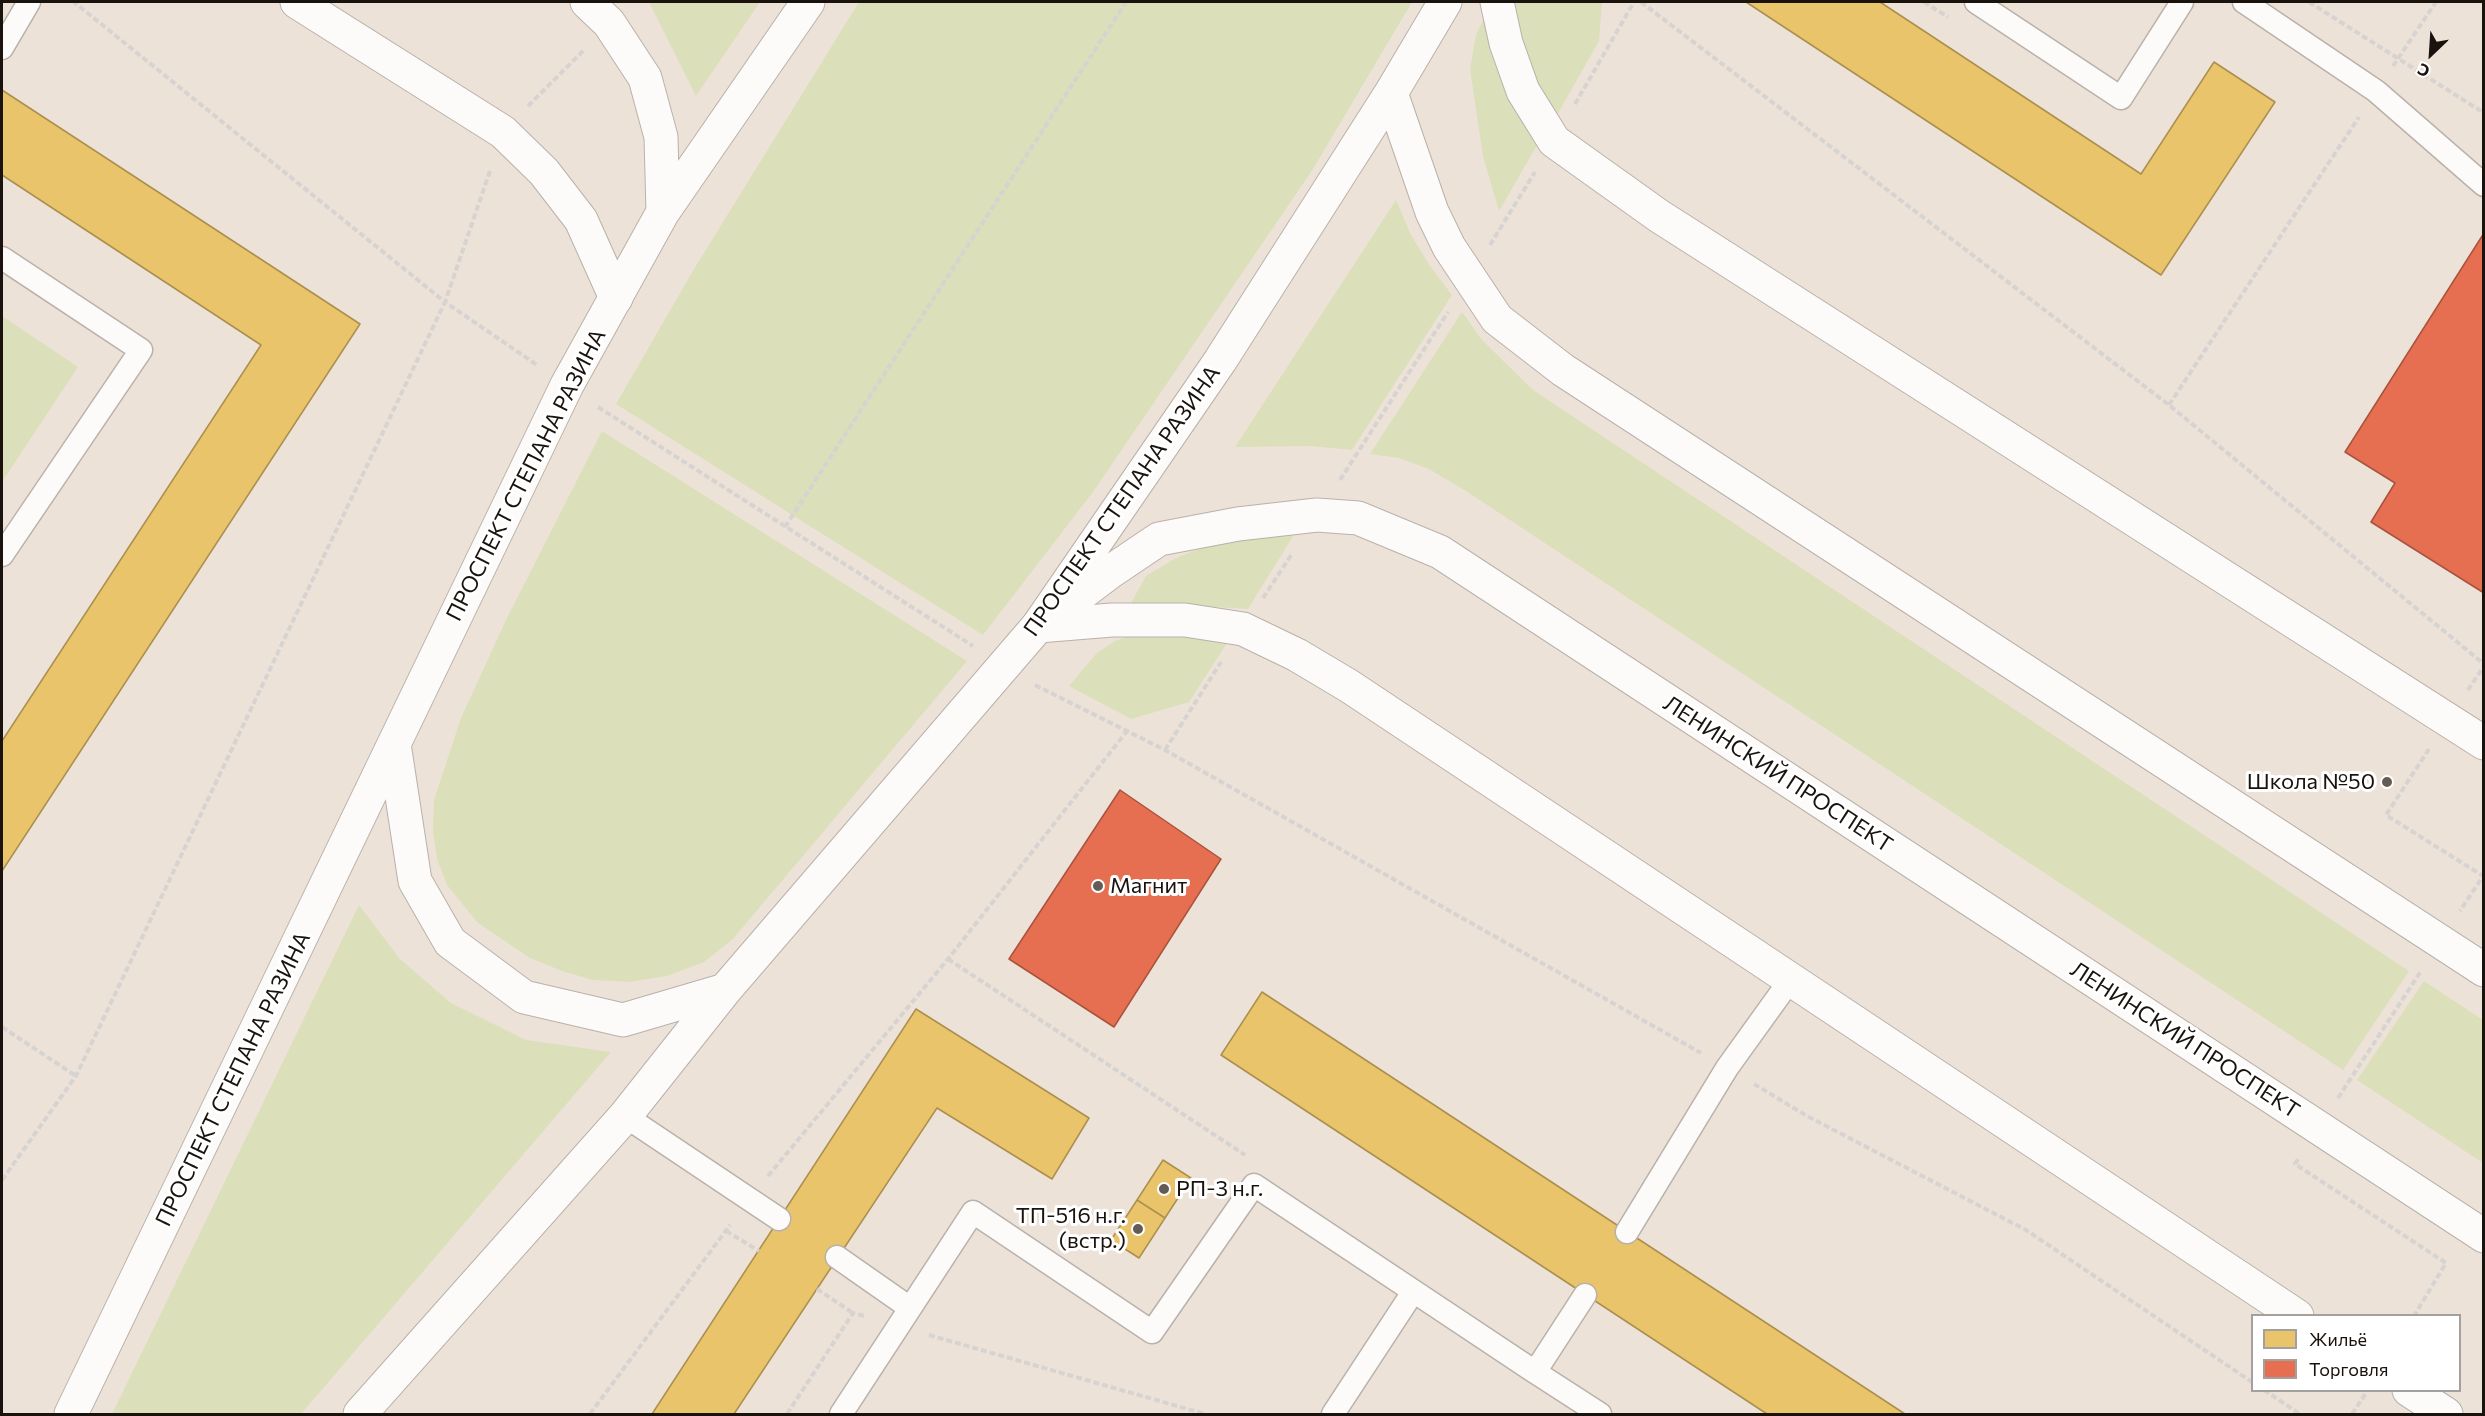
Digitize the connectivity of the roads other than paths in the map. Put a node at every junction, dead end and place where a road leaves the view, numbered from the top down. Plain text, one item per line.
1 (29, 2) edge
2 (297, 2) edge
3 (808, 2) edge
4 (1444, 2) edge
5 (1497, 2) edge
6 (1976, 2) edge
7 (2182, 2) edge
8 (2244, 2) edge
9 (598, 12) edge
10 (2, 48) edge
11 (1391, 93) junction
12 (2484, 185) edge
13 (663, 212) junction
14 (2, 258) edge
15 (616, 298) junction
16 (2, 555) edge
17 (1038, 626) junction
18 (2484, 743) edge
19 (394, 744) junction
20 (2484, 970) edge
21 (1791, 979) junction
22 (725, 990) junction
23 (626, 1116) junction
24 (779, 1219) dead end
25 (1627, 1232) dead end
26 (2484, 1236) edge
27 (837, 1257) dead end
28 (1413, 1292) junction
29 (1585, 1295) dead end
30 (2293, 1314) edge
31 (904, 1317) junction
32 (1535, 1372) junction
33 (2412, 1392) edge
34 (71, 1414) edge
35 (360, 1414) edge
36 (841, 1414) edge
37 (1333, 1414) edge
38 (1600, 1414) edge
39 (2445, 1414) edge

1 - 10 lane
2 - 15 main road
3 - 13 main road, ПРОСПЕКТ СТЕПАНА РАЗИНА
4 - 11 main road, ПРОСПЕКТ СТЕПАНА РАЗИНА
5 - 18 main road
6 - 7 lane
8 - 12 lane
9 - 13 main road
11 - 17 main road, ПРОСПЕКТ СТЕПАНА РАЗИНА
11 - 20 main road
13 - 15 main road, ПРОСПЕКТ СТЕПАНА РАЗИНА
14 - 16 lane
15 - 19 main road, ПРОСПЕКТ СТЕПАНА РАЗИНА
17 - 21 main road
17 - 22 main road, ПРОСПЕКТ СТЕПАНА РАЗИНА
17 - 26 main road, ЛЕНИНСКИЙ ПРОСПЕКТ
19 - 22 main road
19 - 34 main road, ПРОСПЕКТ СТЕПАНА РАЗИНА
21 - 25 lane
21 - 30 main road
22 - 23 main road, ПРОСПЕКТ СТЕПАНА РАЗИНА
23 - 24 lane
23 - 35 main road, ПРОСПЕКТ СТЕПАНА РАЗИНА
27 - 31 lane
28 - 31 lane
28 - 32 lane
28 - 37 lane
29 - 32 lane
31 - 36 lane
32 - 38 lane
33 - 39 main road

